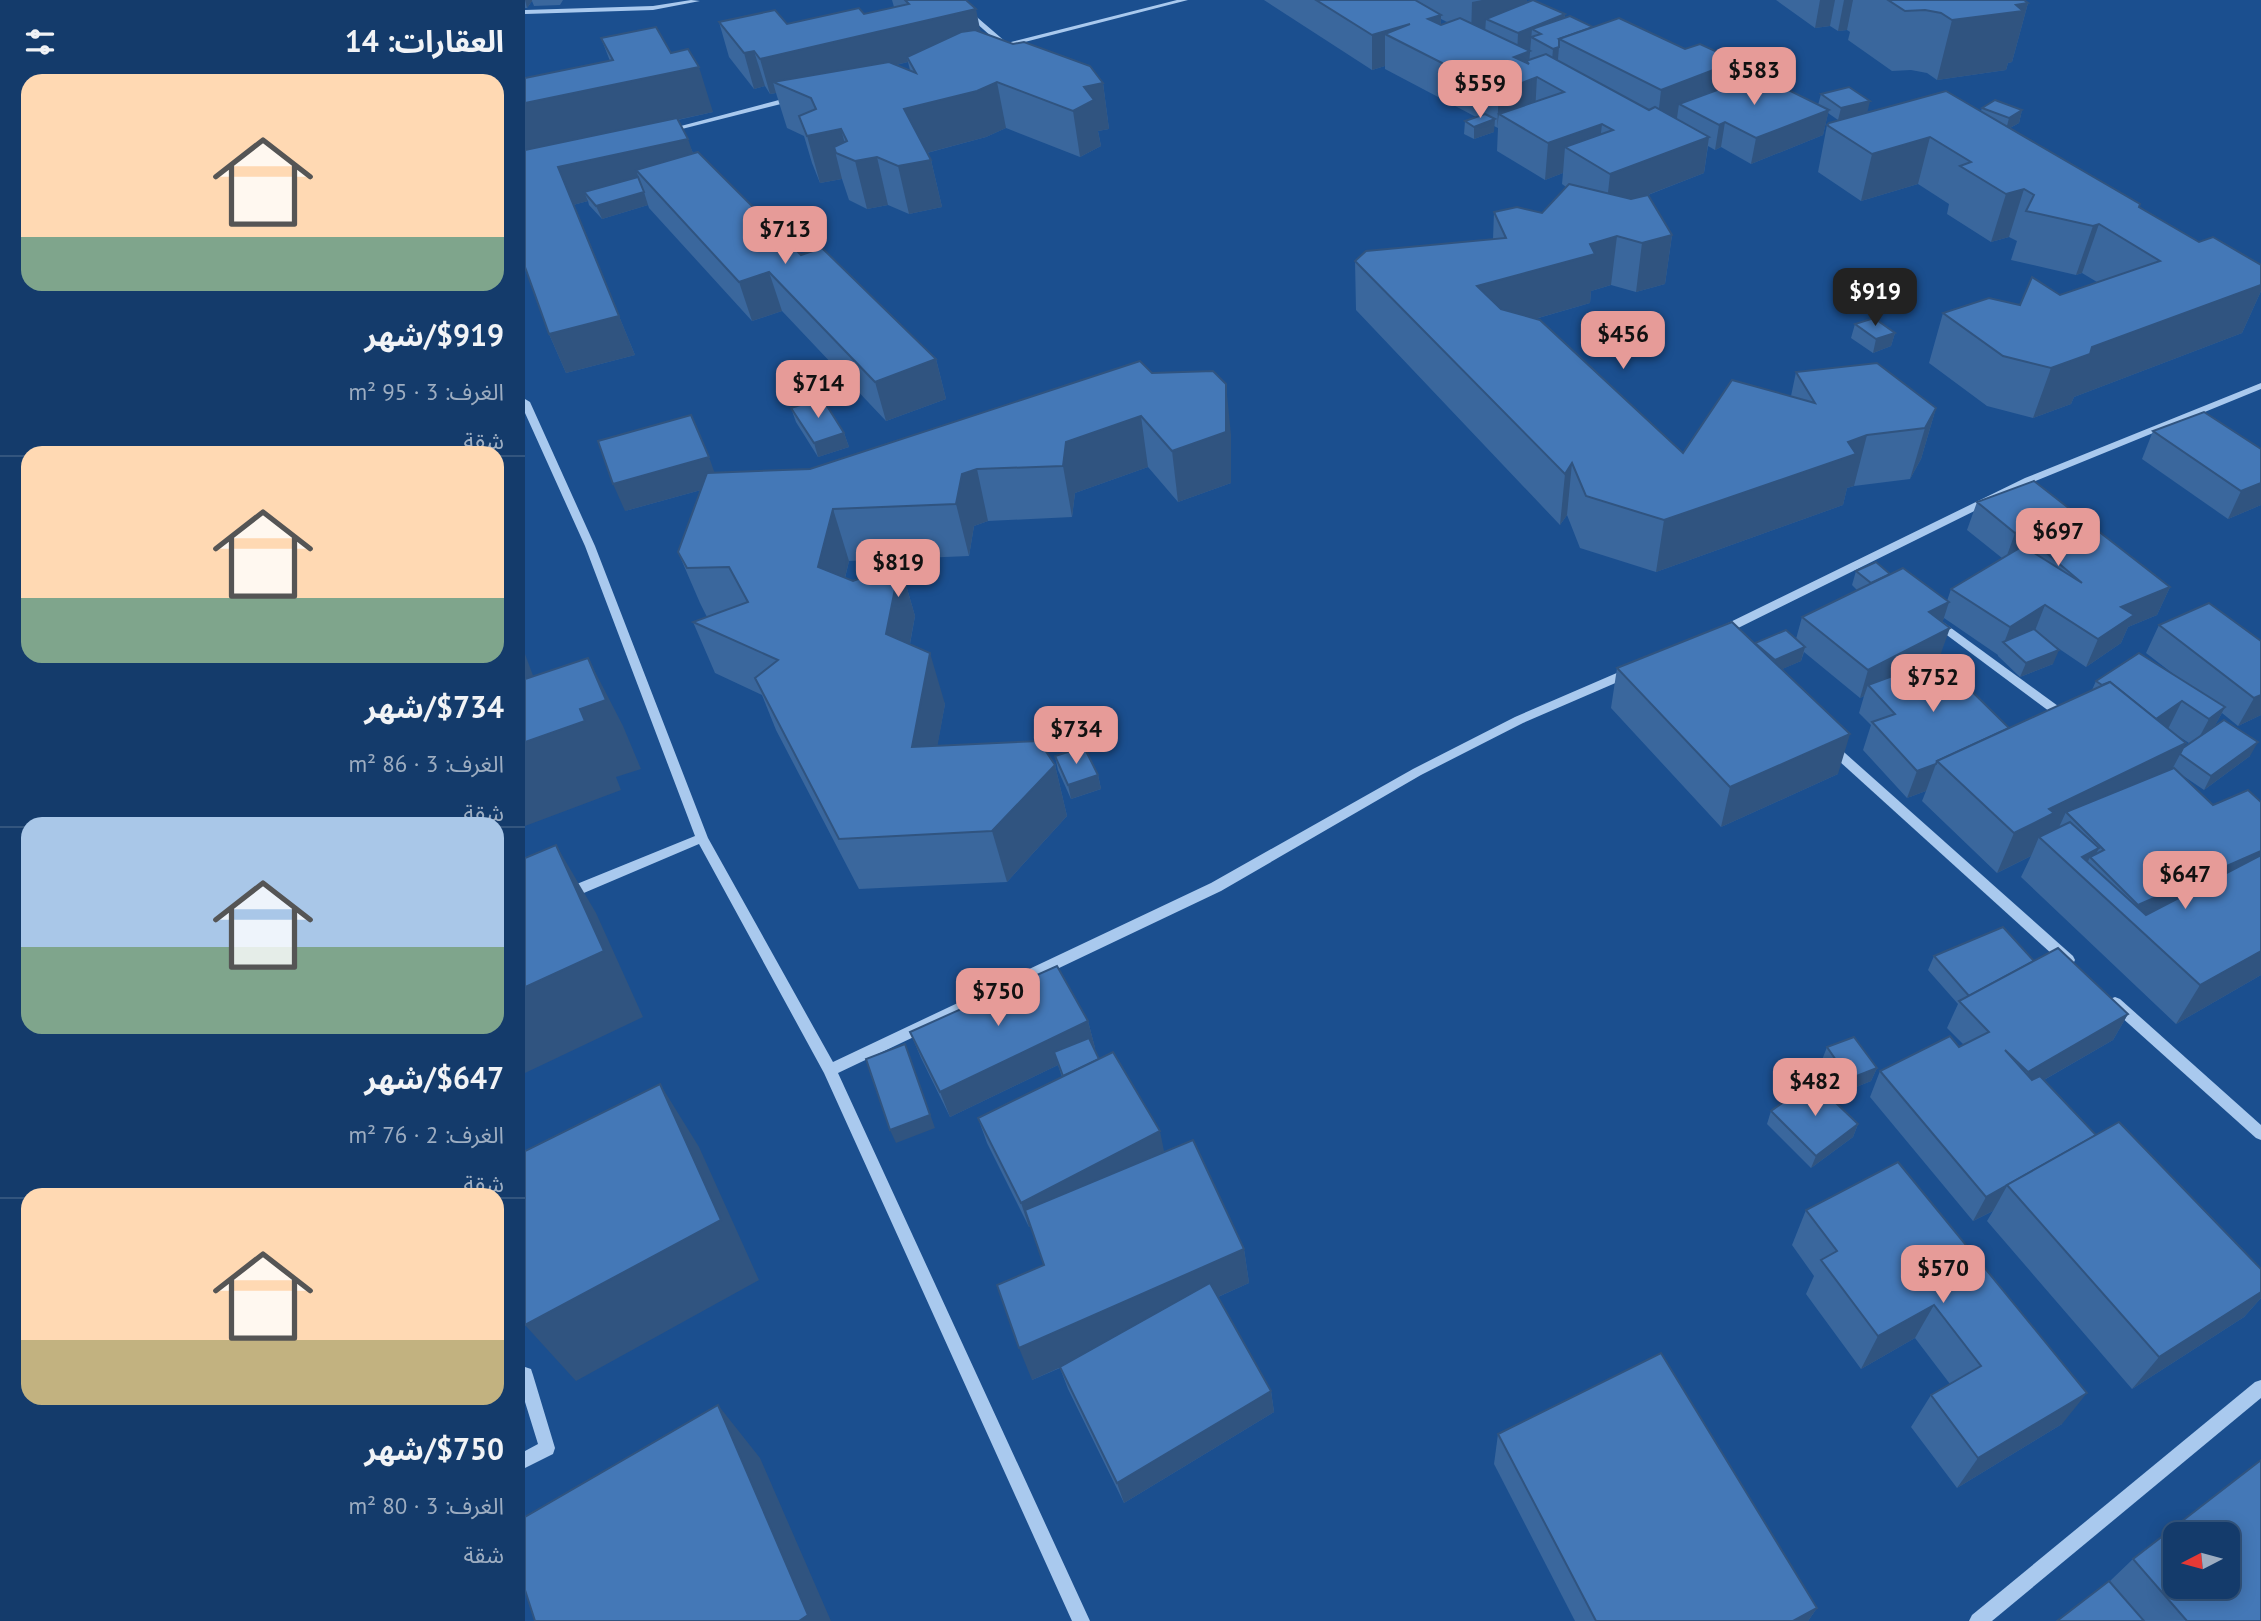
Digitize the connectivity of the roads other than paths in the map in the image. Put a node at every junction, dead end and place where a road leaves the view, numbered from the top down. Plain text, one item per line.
1 (697, 0) edge
2 (703, 0) edge
3 (953, 0) edge
4 (1185, 0) edge
5 (525, 12) edge
6 (1005, 45) junction
7 (992, 49) edge
8 (805, 96) edge
9 (658, 132) edge
10 (2261, 386) edge
11 (525, 402) edge
12 (1860, 563) junction
13 (1871, 572) edge
14 (1927, 613) edge
15 (1719, 647) edge
16 (1646, 665) edge
17 (2071, 722) edge
18 (1823, 741) edge
19 (702, 838) junction
20 (550, 901) edge
21 (2074, 965) edge
22 (2105, 993) edge
23 (831, 1070) junction
24 (2261, 1134) edge
25 (525, 1375) edge
26 (2261, 1388) edge
27 (525, 1460) edge
28 (1081, 1621) edge
29 (1978, 1621) edge

1 - 2 street
1 - 5 street
3 - 6 street
4 - 6 street
6 - 7 street
8 - 9 street
10 - 12 street
11 - 19 street
12 - 13 street
12 - 15 street
14 - 17 street
16 - 23 street
18 - 21 street
19 - 20 street
19 - 23 street
22 - 24 street
23 - 28 street
25 - 27 street
26 - 29 street

